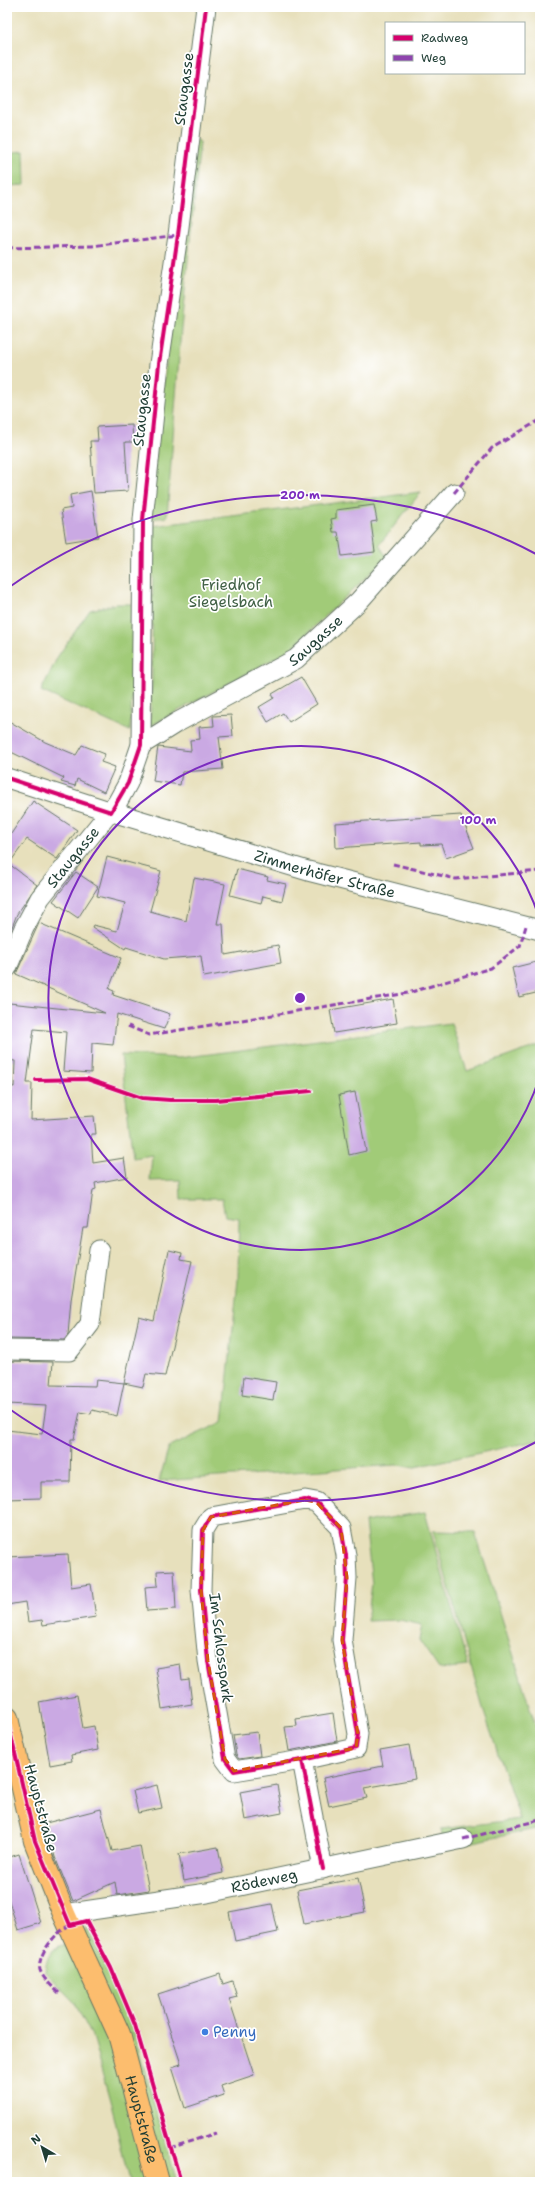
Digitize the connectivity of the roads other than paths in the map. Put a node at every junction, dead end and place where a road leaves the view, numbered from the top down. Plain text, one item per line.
1 (206, 7) edge
2 (454, 493) dead end
3 (141, 744) junction
4 (7, 778) edge
5 (111, 812) junction
6 (540, 930) edge
7 (7, 968) edge
8 (99, 1250) dead end
9 (7, 1350) edge
10 (7, 1718) edge
11 (302, 1760) junction
12 (463, 1839) dead end
13 (324, 1869) junction
14 (64, 1914) junction
15 (158, 2182) edge

1 - 3 street, Staugasse
2 - 3 street, Saugasse
3 - 5 street, Staugasse
4 - 5 street, Zimmerhöfer Straße
5 - 6 street, Zimmerhöfer Straße
5 - 7 street, Staugasse
8 - 9 street
10 - 14 main road, Hauptstraße
11 - 11 street, Im Schlosspark
11 - 13 street
12 - 13 street, Rödeweg
13 - 14 street, Rödeweg
14 - 15 main road, Hauptstraße

